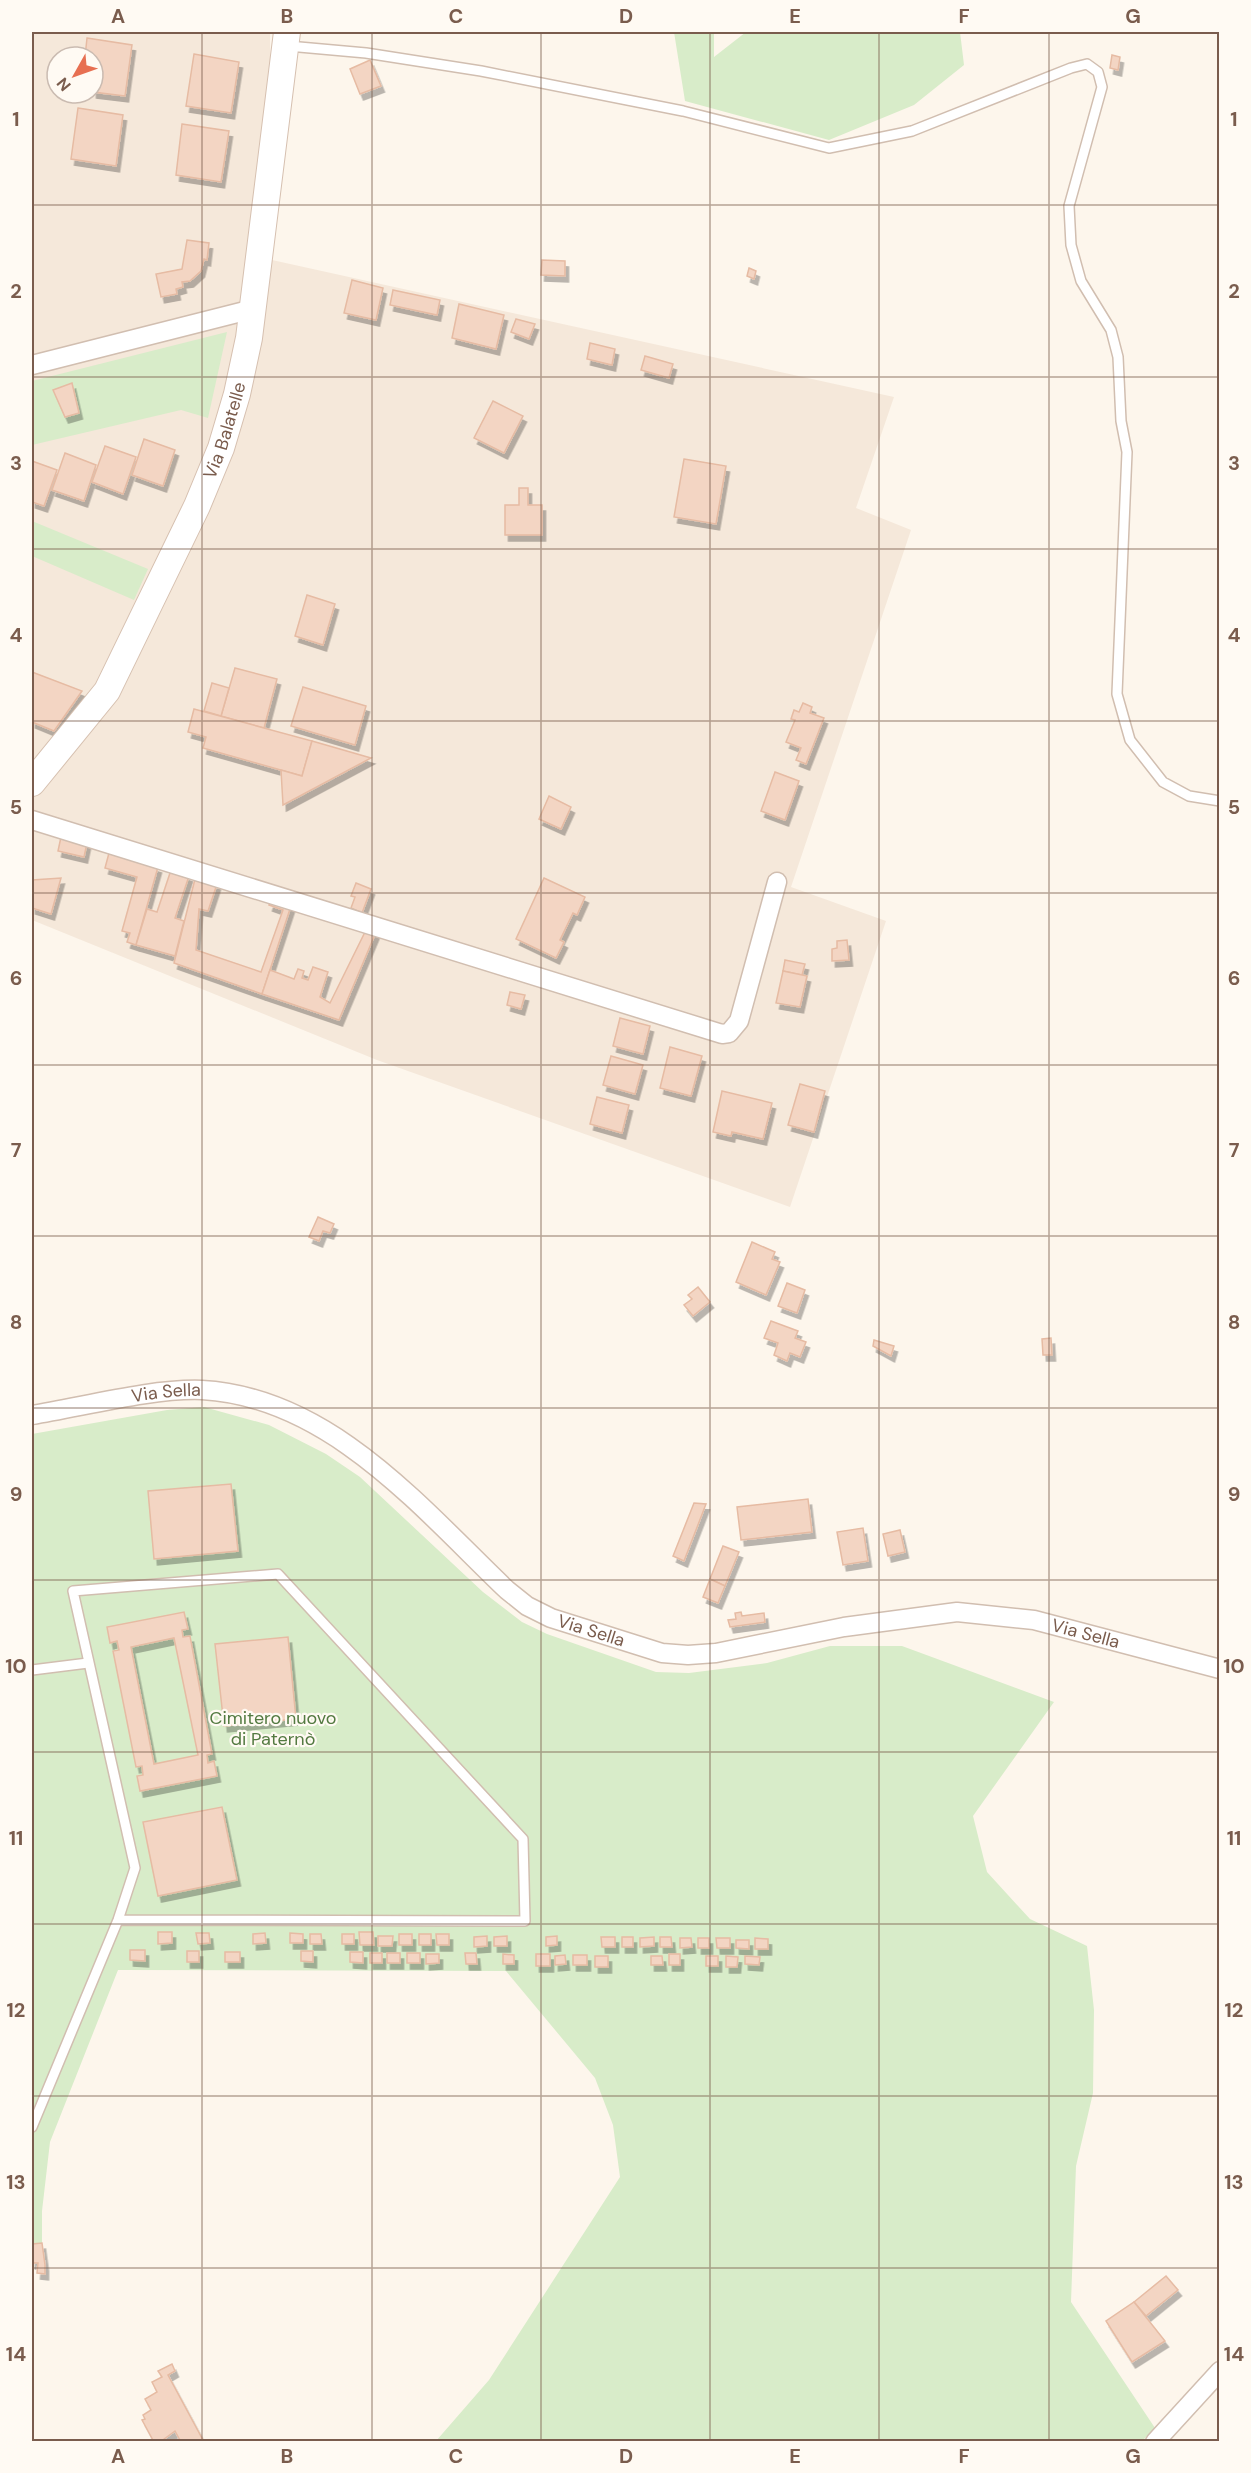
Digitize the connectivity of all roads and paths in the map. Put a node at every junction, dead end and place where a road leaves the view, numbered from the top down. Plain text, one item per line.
1 (286, 39) edge
2 (253, 309) junction
3 (32, 365) edge
4 (32, 783) edge
5 (1220, 801) edge
6 (32, 820) edge
7 (777, 882) dead end
8 (32, 1415) edge
9 (88, 1663) junction
10 (32, 1670) edge
11 (1220, 1670) edge
12 (118, 1920) junction
13 (32, 2127) edge
14 (1220, 2371) edge
15 (1155, 2442) edge

1 - 2 street, Via Balatelle
1 - 5 lane
2 - 3 street
2 - 4 street, Via Balatelle
6 - 7 street
8 - 11 street, Via Sella
9 - 10 lane
9 - 12 lane
9 - 12 lane
12 - 13 lane
14 - 15 street

